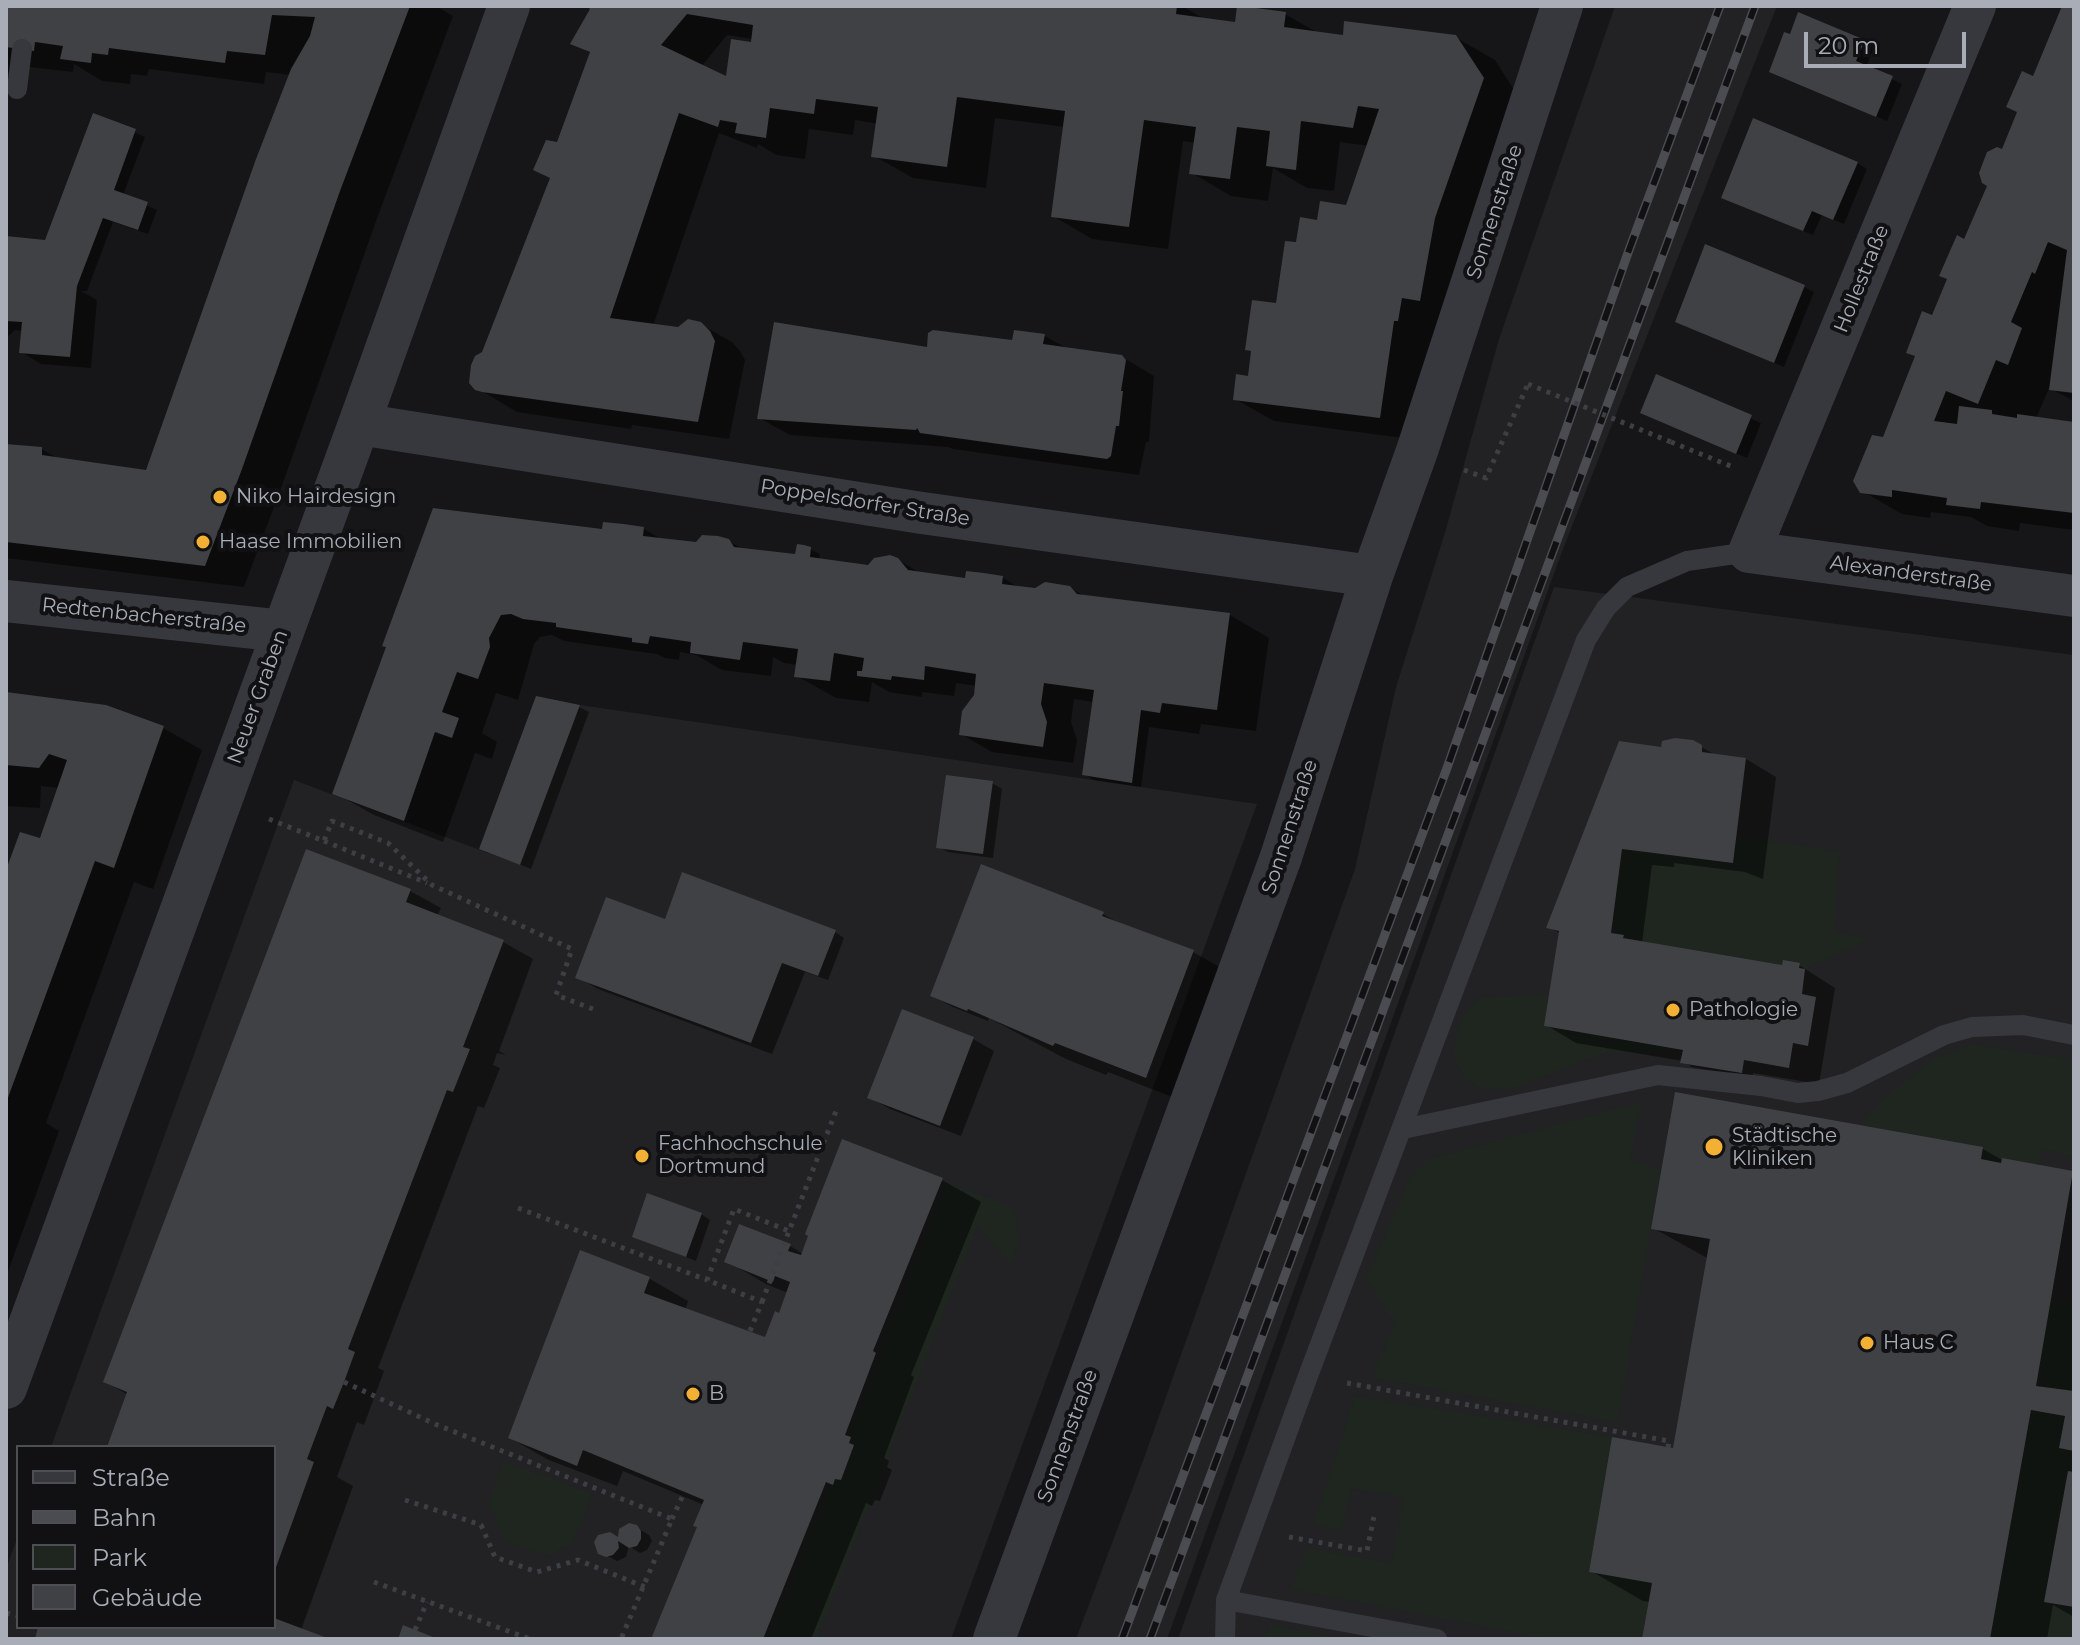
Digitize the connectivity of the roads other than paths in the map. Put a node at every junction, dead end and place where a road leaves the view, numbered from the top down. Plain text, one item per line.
1 (509, 6) edge
2 (1562, 6) edge
3 (1975, 6) edge
4 (22, 49) dead end
5 (17, 89) dead end
6 (359, 424) junction
7 (1749, 552) junction
8 (1372, 576) junction
9 (2074, 596) edge
10 (6, 601) edge
11 (283, 631) junction
12 (2074, 1035) edge
13 (1403, 1129) junction
14 (6, 1388) edge
15 (1226, 1600) junction
16 (994, 1639) edge
17 (1225, 1639) edge
18 (1437, 1639) edge

1 - 6 street, Neuer Graben
2 - 8 street, Sonnenstraße
3 - 7 street, Hollestraße
4 - 5 lane
6 - 8 street, Poppelsdorfer Straße
6 - 11 street, Neuer Graben
7 - 9 street, Alexanderstraße
7 - 13 lane
8 - 16 street, Sonnenstraße
10 - 11 street, Redtenbacherstraße
11 - 14 street, Neuer Graben
12 - 13 lane
13 - 15 lane
15 - 17 lane
15 - 18 lane

